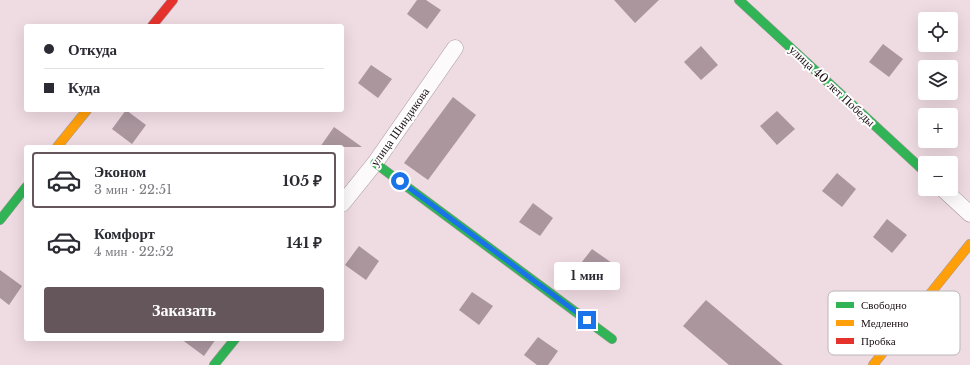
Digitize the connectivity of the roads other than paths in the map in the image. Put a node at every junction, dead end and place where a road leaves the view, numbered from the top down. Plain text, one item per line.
1 (173, 0) edge
2 (739, 0) edge
3 (154, 24) edge
4 (455, 48) dead end
5 (84, 112) edge
6 (60, 145) edge
7 (375, 163) junction
8 (918, 166) edge
9 (24, 190) edge
10 (951, 196) edge
11 (344, 202) edge
12 (970, 214) edge
13 (0, 220) edge
14 (970, 244) edge
15 (932, 291) edge
16 (612, 339) dead end
17 (233, 341) edge
18 (881, 355) edge
19 (214, 365) edge
20 (873, 365) edge

1 - 3 street
2 - 8 street, улица 40 лет Победы
4 - 7 street, улица Шиндикова
5 - 6 street
7 - 11 street, улица Шиндикова
7 - 16 street
9 - 13 street
10 - 12 street
14 - 15 street
17 - 19 street
18 - 20 street

